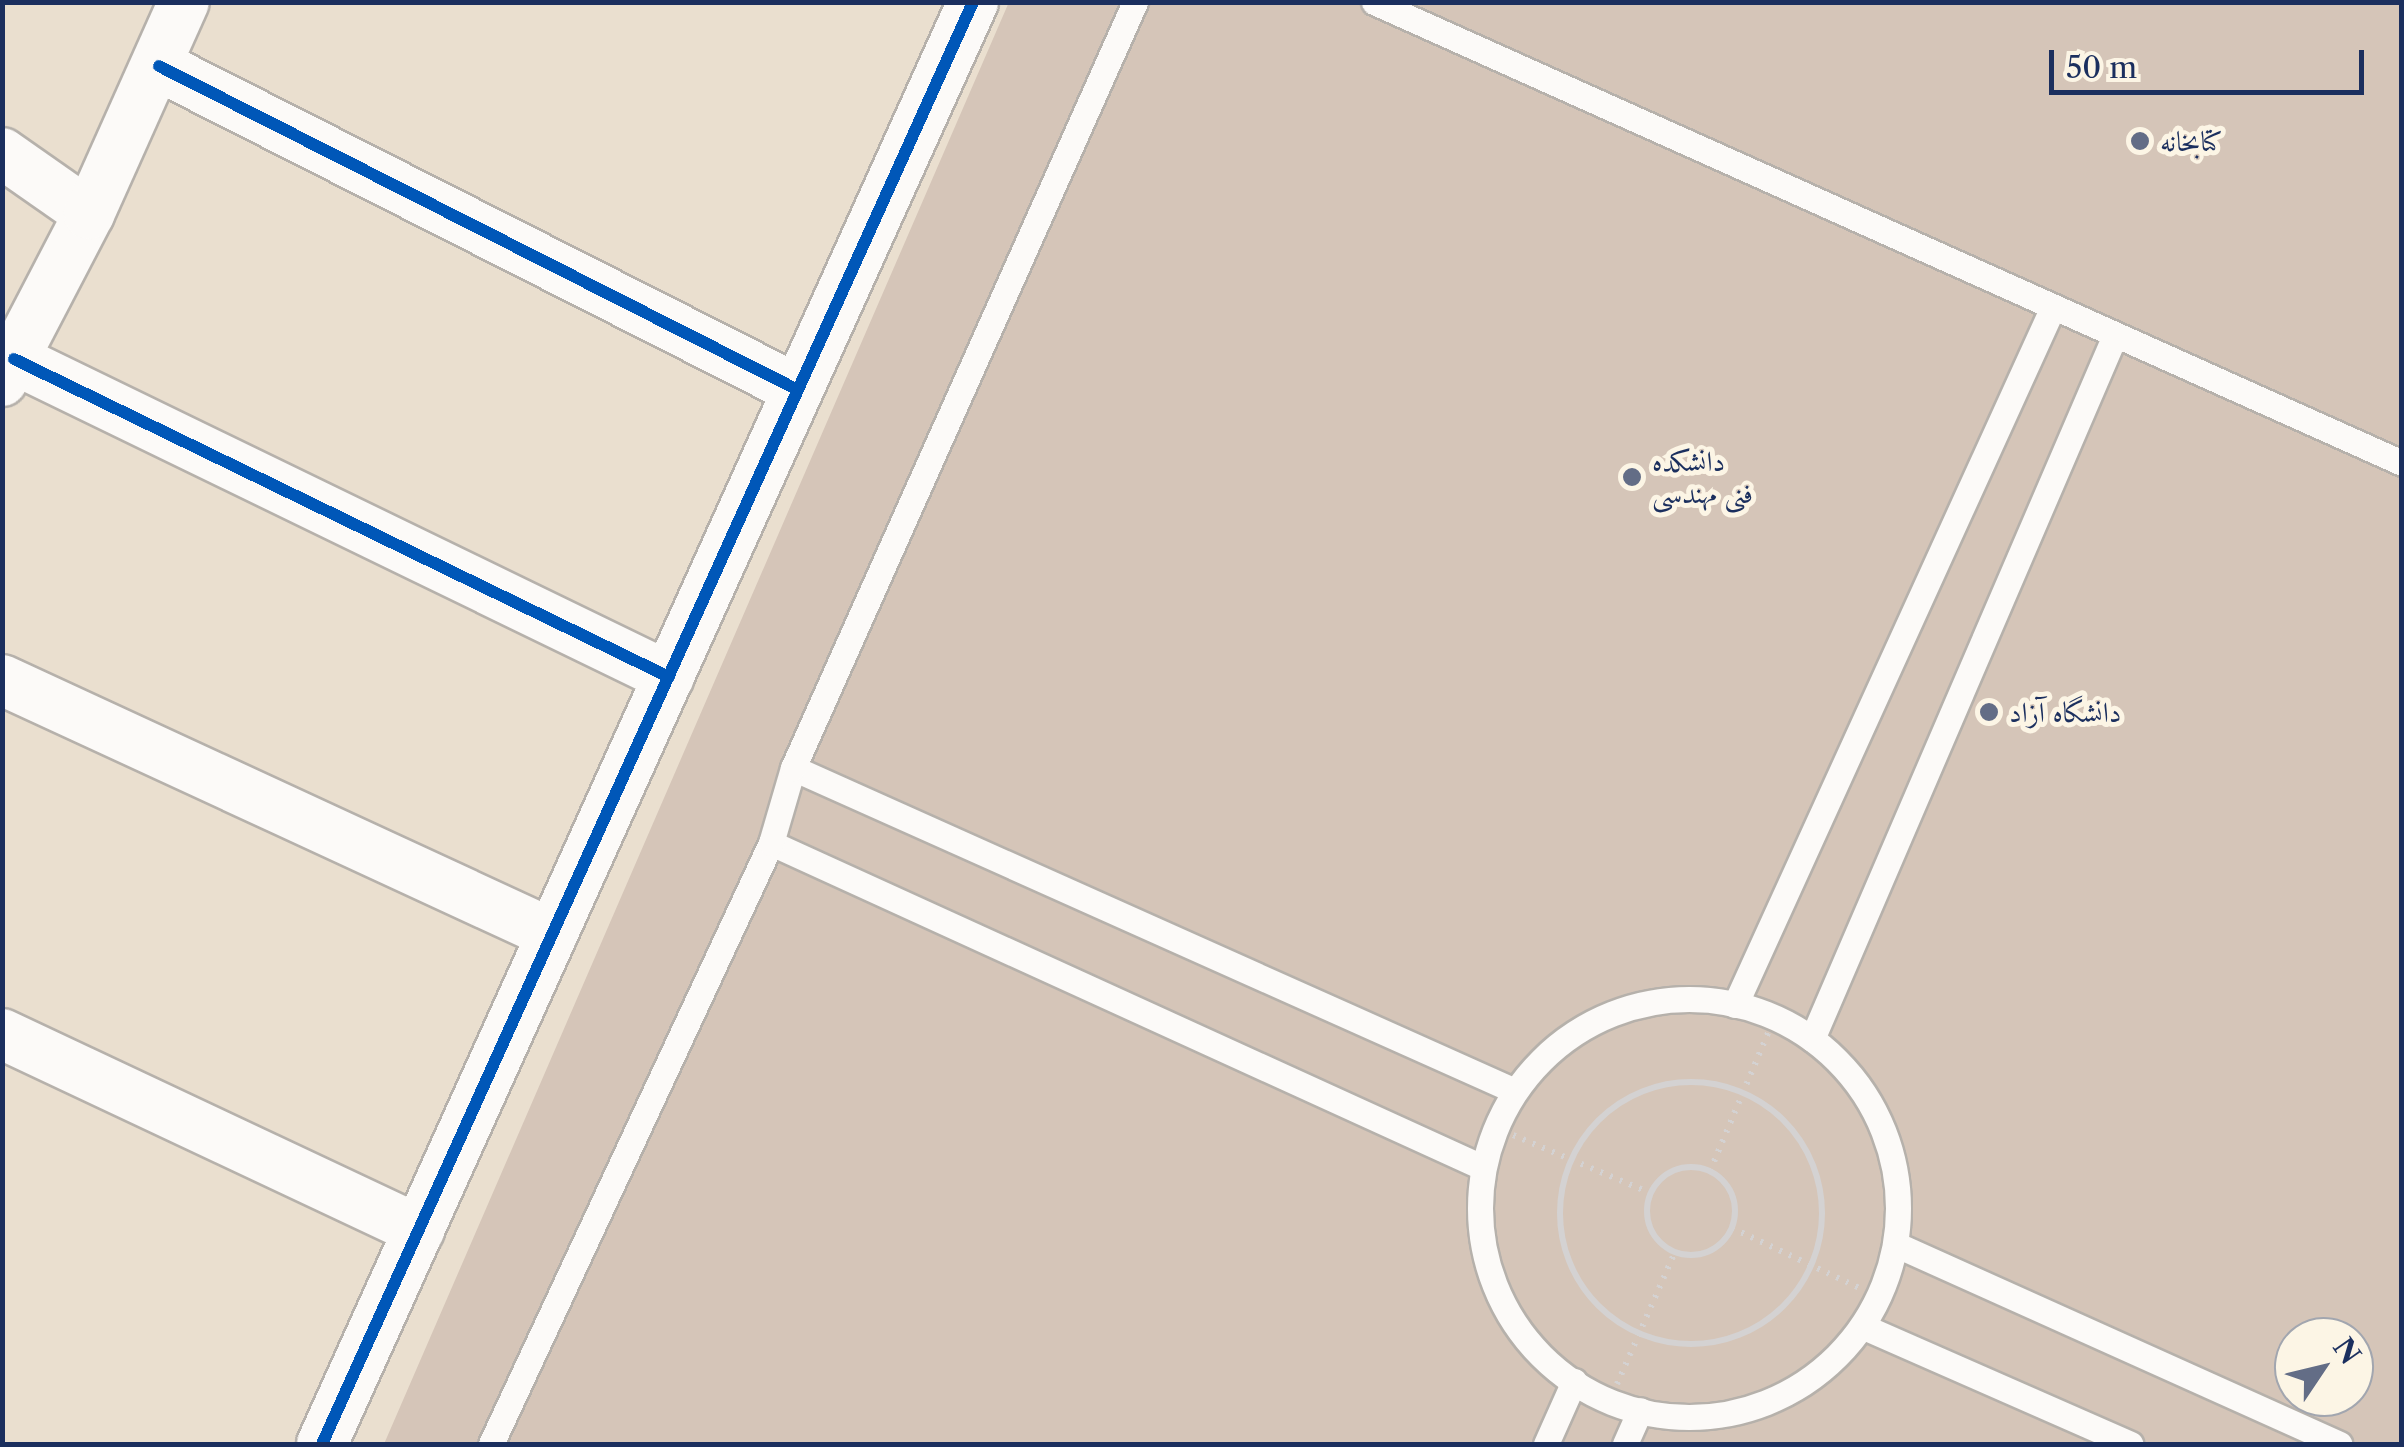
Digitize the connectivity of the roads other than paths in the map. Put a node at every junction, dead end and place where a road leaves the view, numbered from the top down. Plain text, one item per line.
1 (1135, 2) edge
2 (1374, 2) edge
3 (972, 3) edge
4 (163, 27) edge
5 (2, 153) edge
6 (89, 214) junction
7 (2053, 307) junction
8 (2115, 335) junction
9 (8, 370) edge
10 (798, 390) junction
11 (2402, 463) edge
12 (669, 676) junction
13 (2, 680) edge
14 (793, 768) junction
15 (771, 843) junction
16 (552, 934) junction
17 (1735, 1005) junction
18 (2, 1034) edge
19 (1812, 1040) junction
20 (1513, 1090) junction
21 (1482, 1168) junction
22 (418, 1230) junction
23 (1897, 1245) junction
24 (1864, 1327) junction
25 (1574, 1381) junction
26 (1640, 1410) junction
27 (322, 1444) edge
28 (491, 1444) edge
29 (1546, 1444) edge
30 (1624, 1444) edge
31 (2130, 1444) edge
32 (2340, 1444) edge

1 - 14 lane
2 - 7 lane
3 - 10 street
4 - 6 street
4 - 10 street
5 - 6 street
6 - 9 street
7 - 8 lane
7 - 17 lane
8 - 11 lane
8 - 19 lane
9 - 12 street
10 - 12 street
12 - 16 street
13 - 16 street
14 - 15 lane
14 - 20 lane
15 - 21 lane
15 - 28 lane
16 - 22 street
17 - 19 lane
17 - 20 lane
18 - 22 street
19 - 23 lane
20 - 21 lane
21 - 25 lane
22 - 27 street
23 - 24 lane
23 - 32 lane
24 - 26 lane
24 - 31 lane
25 - 26 lane
25 - 29 lane
26 - 30 lane

